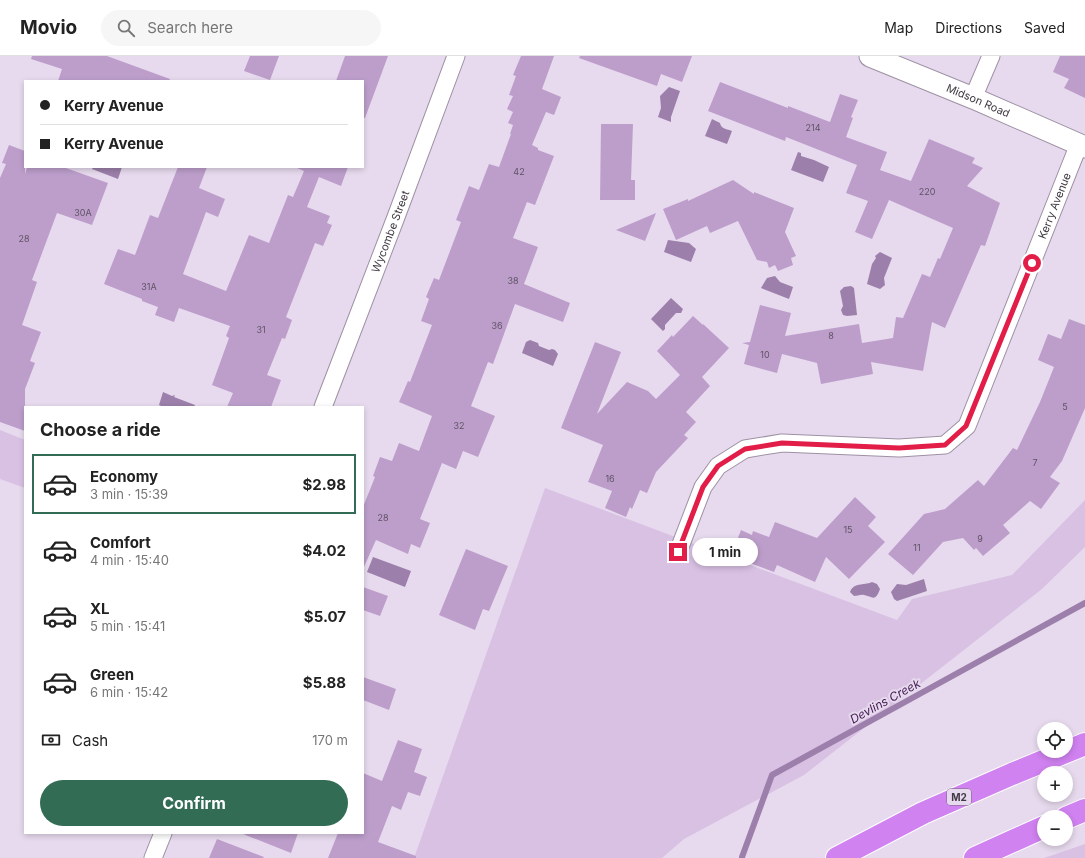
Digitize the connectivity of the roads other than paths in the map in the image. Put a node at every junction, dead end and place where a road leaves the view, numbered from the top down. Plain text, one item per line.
1 (456, 56) edge
2 (870, 56) edge
3 (991, 56) edge
4 (973, 98) junction
5 (1082, 146) edge
6 (323, 406) edge
7 (678, 552) dead end
8 (1085, 744) edge
9 (1085, 810) edge
10 (1073, 815) edge
11 (1037, 830) edge
12 (163, 834) edge
13 (153, 858) edge
14 (837, 858) edge
15 (975, 858) edge

1 - 6 street, Wycombe Street
2 - 4 street, Midson Road
3 - 4 street
4 - 5 street, Midson Road
5 - 7 street, Kerry Avenue
8 - 14 highway, M2
9 - 10 highway
11 - 15 highway
12 - 13 street

